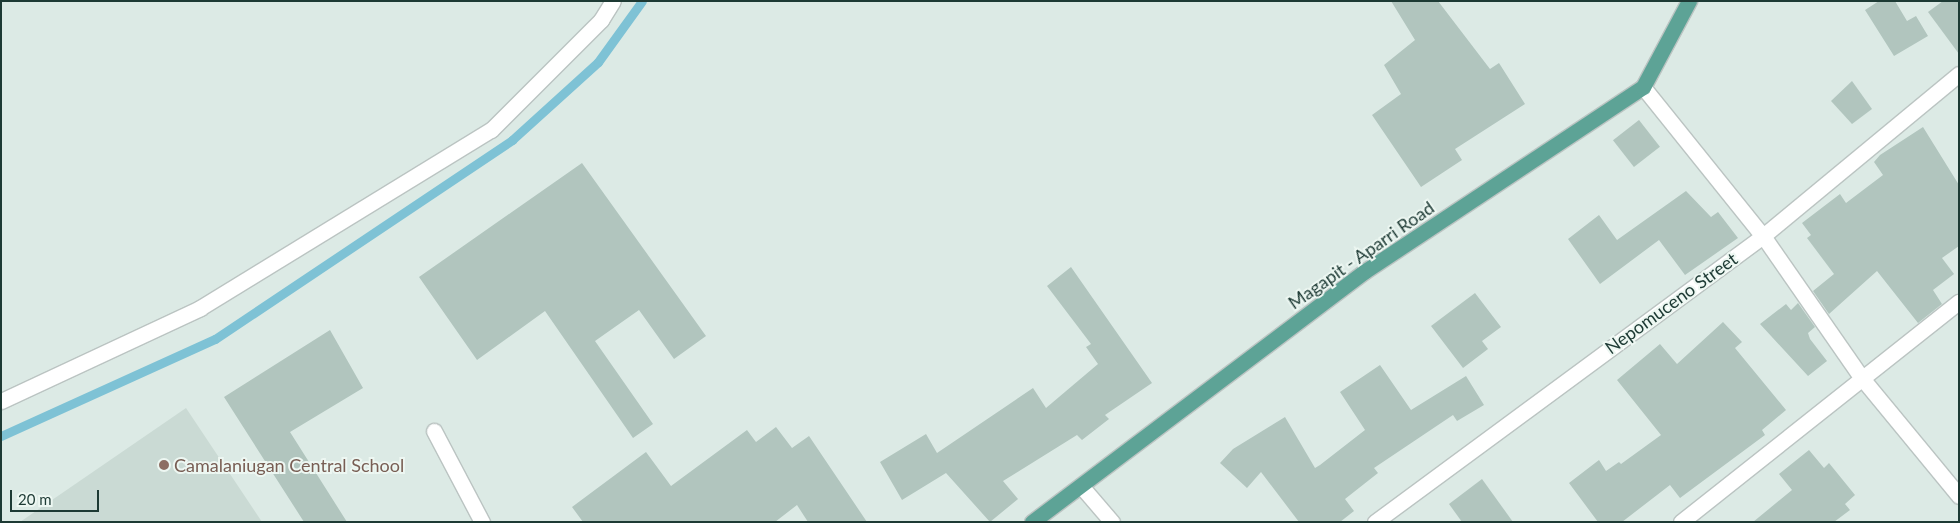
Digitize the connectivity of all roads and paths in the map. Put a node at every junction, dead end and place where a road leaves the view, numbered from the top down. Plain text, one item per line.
1 (613, 1) edge
2 (1689, 1) edge
3 (1959, 74) edge
4 (1642, 87) junction
5 (1763, 236) junction
6 (1959, 302) edge
7 (1861, 377) junction
8 (1, 402) edge
9 (434, 431) dead end
10 (1082, 487) junction
11 (1959, 496) edge
12 (482, 522) edge
13 (1032, 522) edge
14 (1112, 522) edge
15 (1375, 522) edge
16 (1681, 522) edge

1 - 8 street
2 - 4 main road, Magapit - Aparri Road
3 - 5 street, Nepomuceno Street
4 - 5 street
4 - 10 main road, Magapit - Aparri Road
5 - 7 street
5 - 15 street, Nepomuceno Street
6 - 7 street
7 - 11 street
7 - 16 street
9 - 12 street
10 - 13 main road, Magapit - Aparri Road
10 - 14 street

